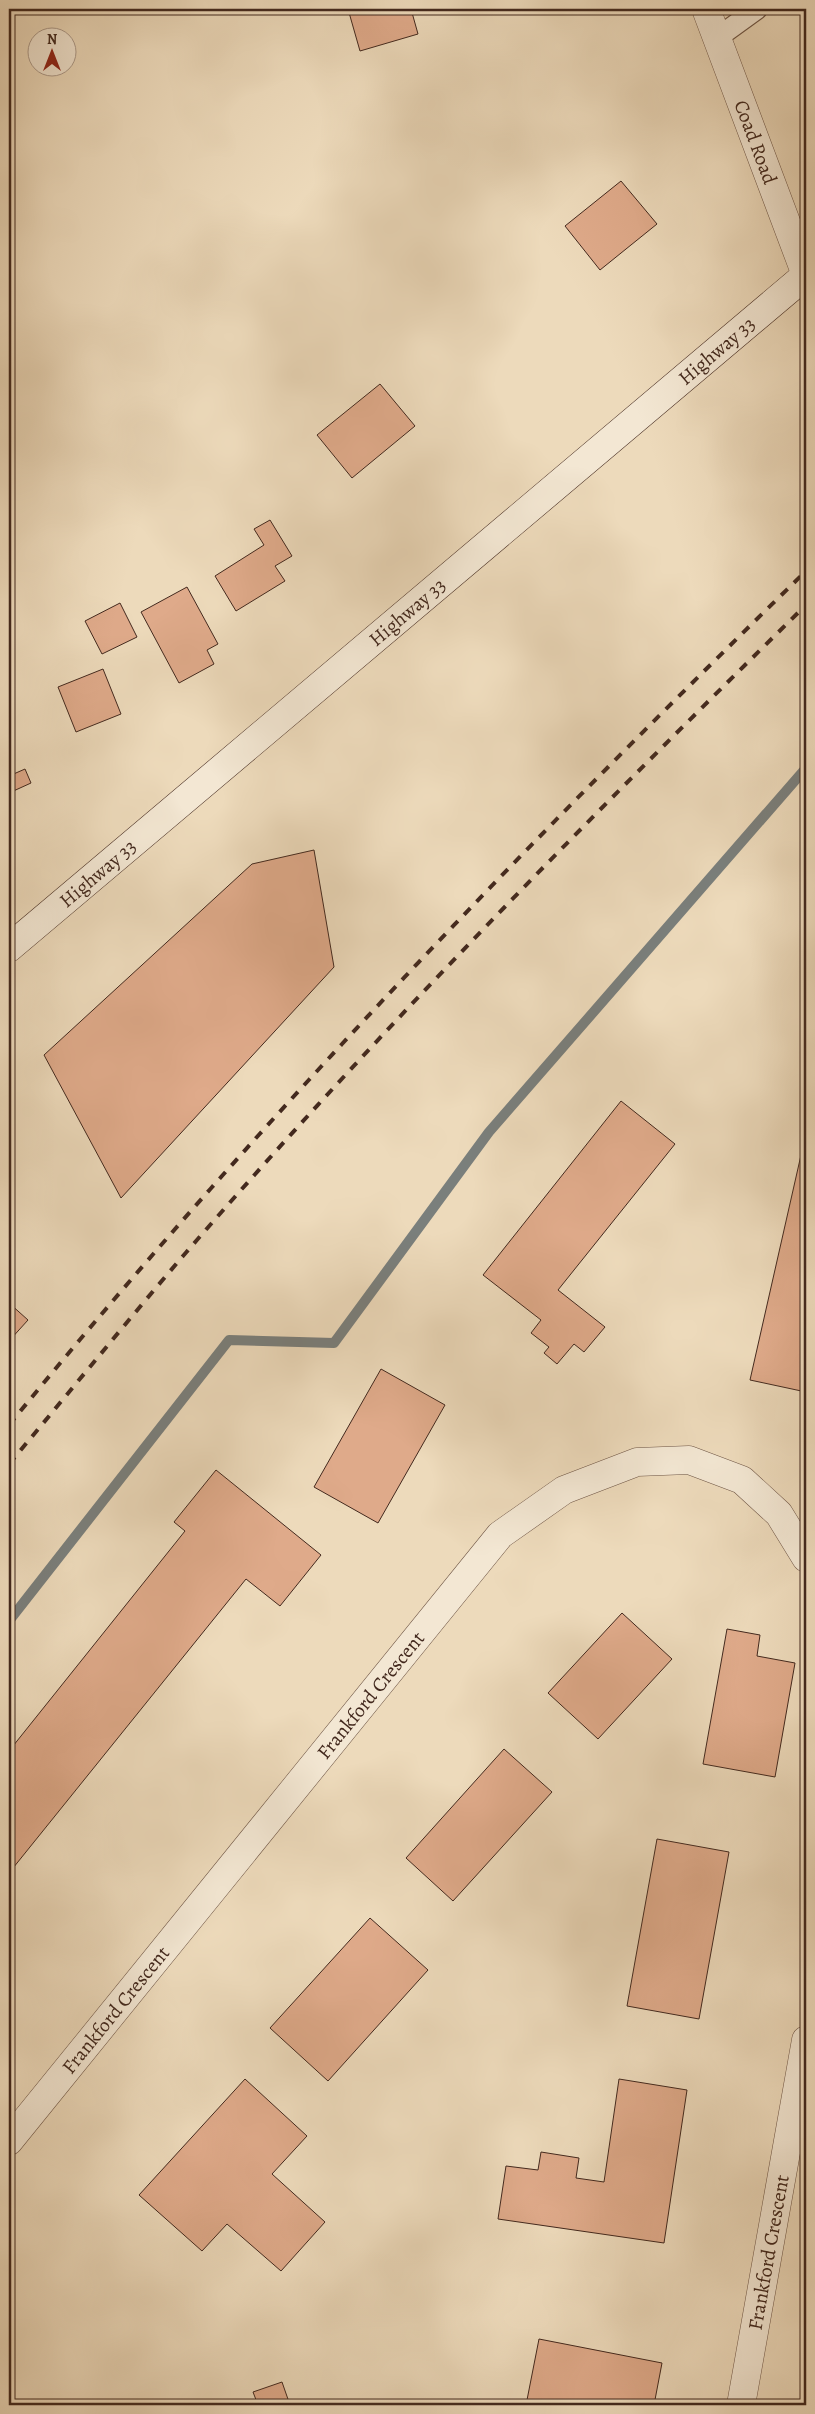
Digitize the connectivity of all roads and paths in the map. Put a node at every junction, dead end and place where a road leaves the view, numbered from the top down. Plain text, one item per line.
1 (706, 9) edge
2 (757, 9) edge
3 (717, 38) junction
4 (806, 275) edge
5 (9, 948) edge
6 (806, 1558) edge
7 (806, 2040) edge
8 (9, 2141) edge
9 (741, 2405) edge

1 - 3 street, Coad Road
2 - 3 lane
3 - 4 street, Coad Road
4 - 5 street, Highway 33
6 - 8 street, Frankford Crescent
7 - 9 street, Frankford Crescent

